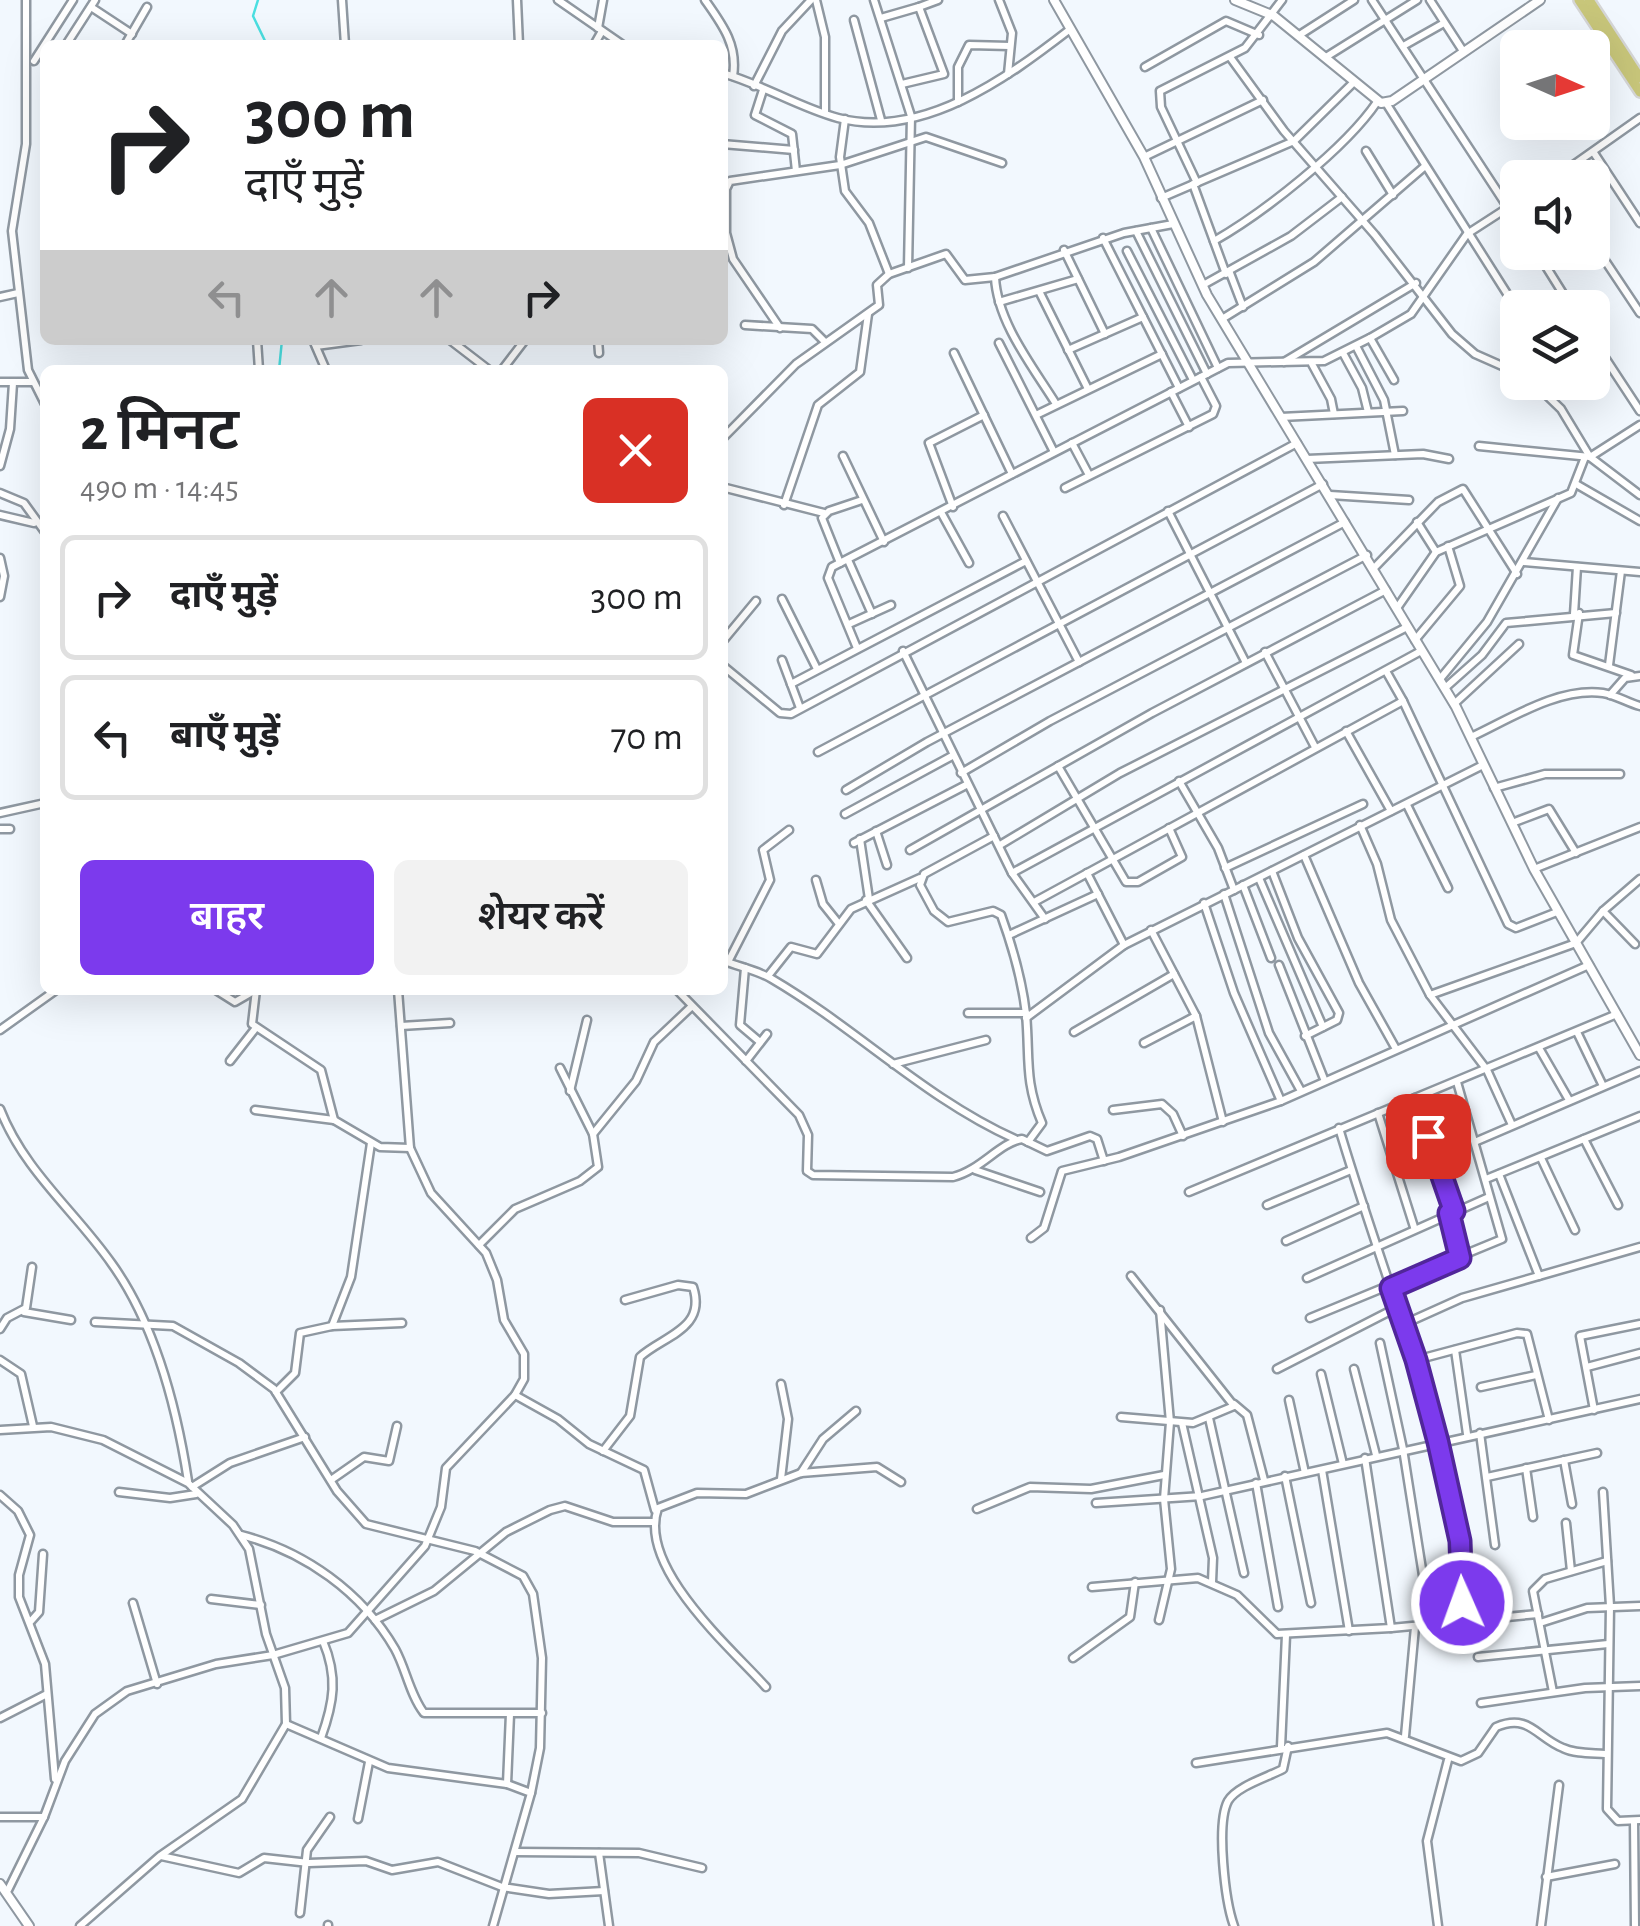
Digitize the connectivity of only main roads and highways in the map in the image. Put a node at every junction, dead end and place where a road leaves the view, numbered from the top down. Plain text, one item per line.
1 (1579, 0) edge
2 (1589, 0) edge
3 (1640, 78) edge
4 (1640, 92) edge

1 - 4 main road
2 - 3 main road

